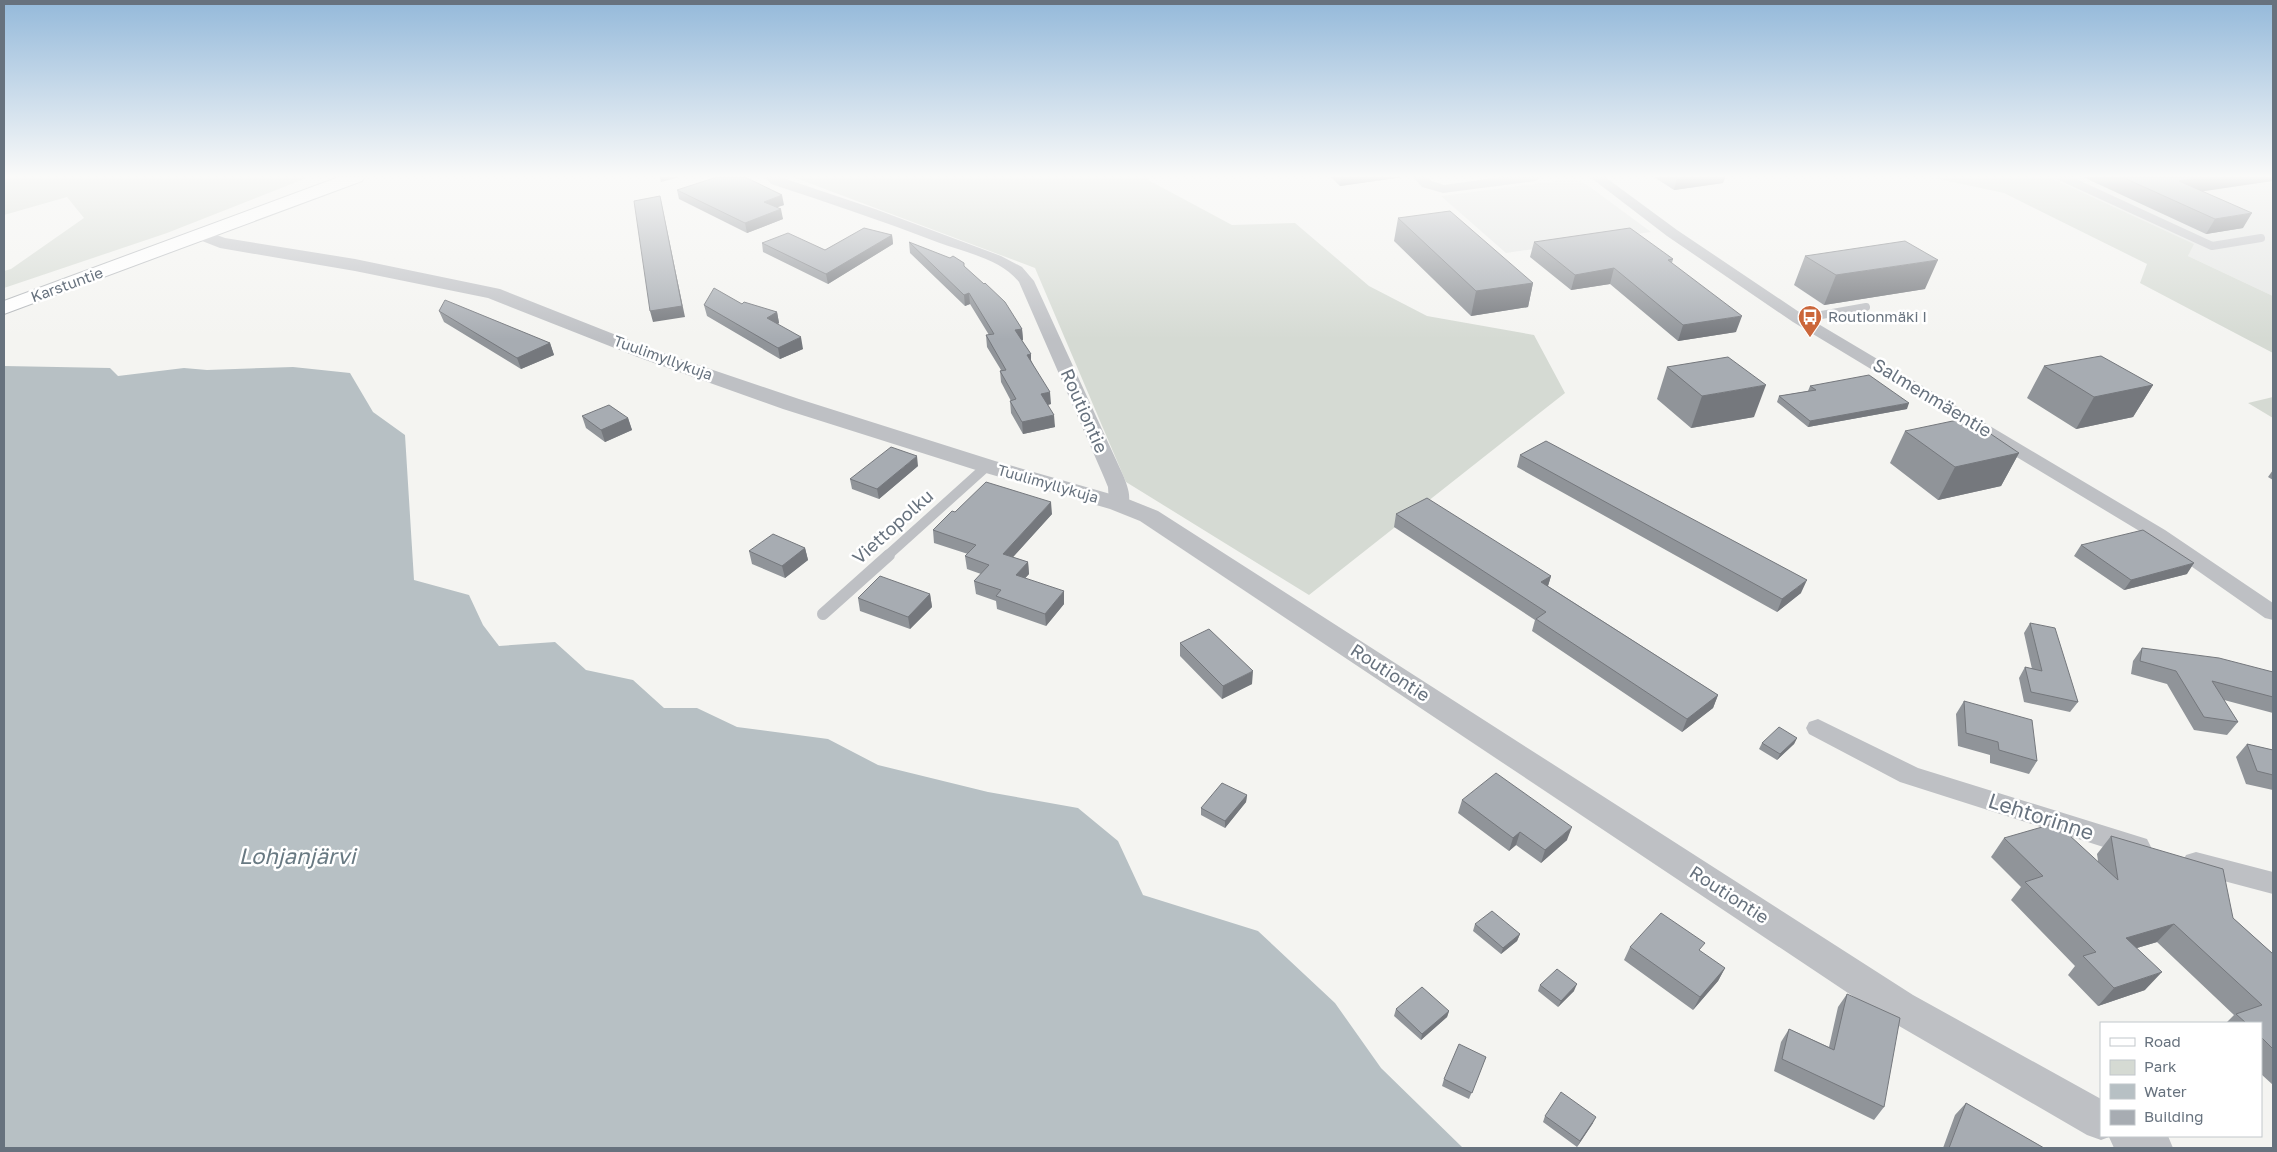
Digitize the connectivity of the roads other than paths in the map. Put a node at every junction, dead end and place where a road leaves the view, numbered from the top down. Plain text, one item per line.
1 (214, 231) edge
2 (920, 231) edge
3 (1669, 231) edge
4 (2179, 231) edge
5 (203, 235) junction
6 (2261, 238) dead end
7 (1866, 307) edge
8 (4, 308) edge
9 (1799, 319) junction
10 (986, 466) junction
11 (1119, 504) junction
12 (2273, 613) edge
13 (823, 614) dead end
14 (1818, 728) dead end
15 (2273, 883) edge
16 (2100, 1120) edge
17 (2131, 1137) edge
18 (2153, 1148) edge

1 - 5 main road, Karstuntie
2 - 11 street, Routiontie
3 - 9 street, Salmenmäentie
4 - 6 lane
5 - 8 main road, Karstuntie
5 - 10 street, Tuulimyllykuja
7 - 9 lane
9 - 12 street, Salmenmäentie
10 - 11 street, Tuulimyllykuja
10 - 13 lane, Viettopolku
11 - 16 street, Routiontie
14 - 15 street, Lehtorinne
17 - 18 street

